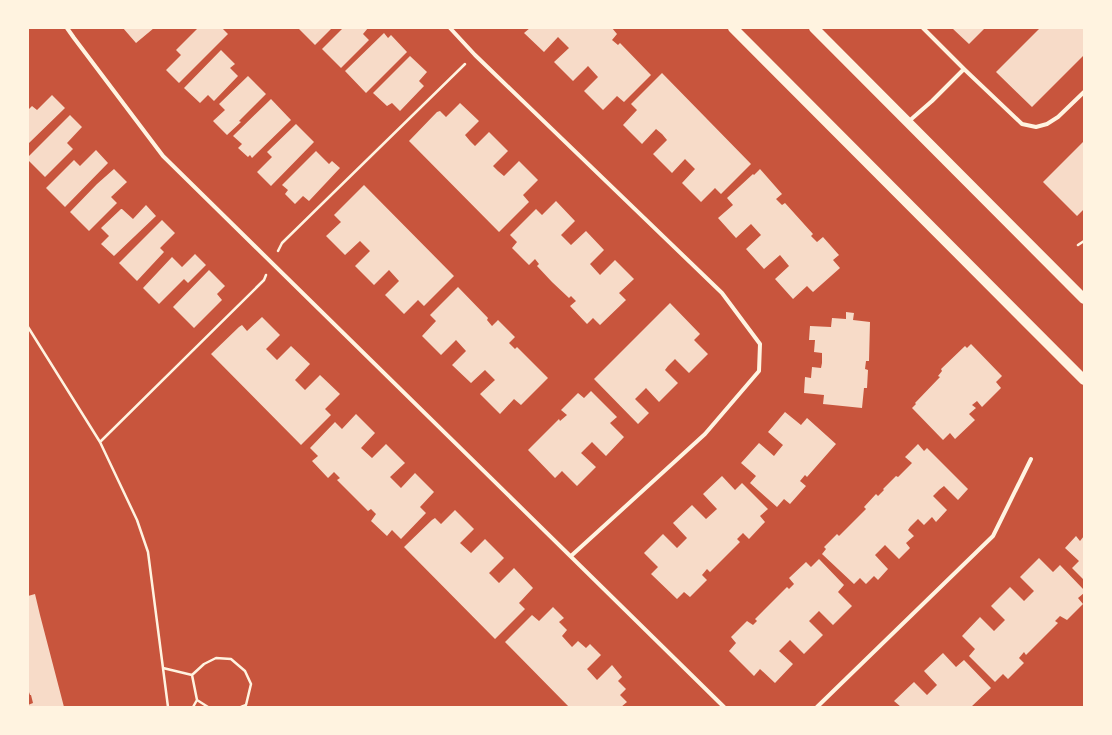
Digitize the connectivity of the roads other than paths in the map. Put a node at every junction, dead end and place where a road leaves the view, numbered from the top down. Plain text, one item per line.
1 (67, 28) edge
2 (450, 28) edge
3 (733, 28) edge
4 (814, 28) edge
5 (923, 28) edge
6 (964, 69) junction
7 (1084, 92) edge
8 (908, 122) junction
9 (1084, 299) edge
10 (1084, 380) edge
11 (1031, 459) dead end
12 (572, 556) junction
13 (724, 707) edge
14 (817, 707) edge

1 - 12 street
2 - 12 street
3 - 10 main road
4 - 8 main road
5 - 6 street
6 - 7 street
6 - 8 street
8 - 9 main road
11 - 14 street
12 - 13 street

